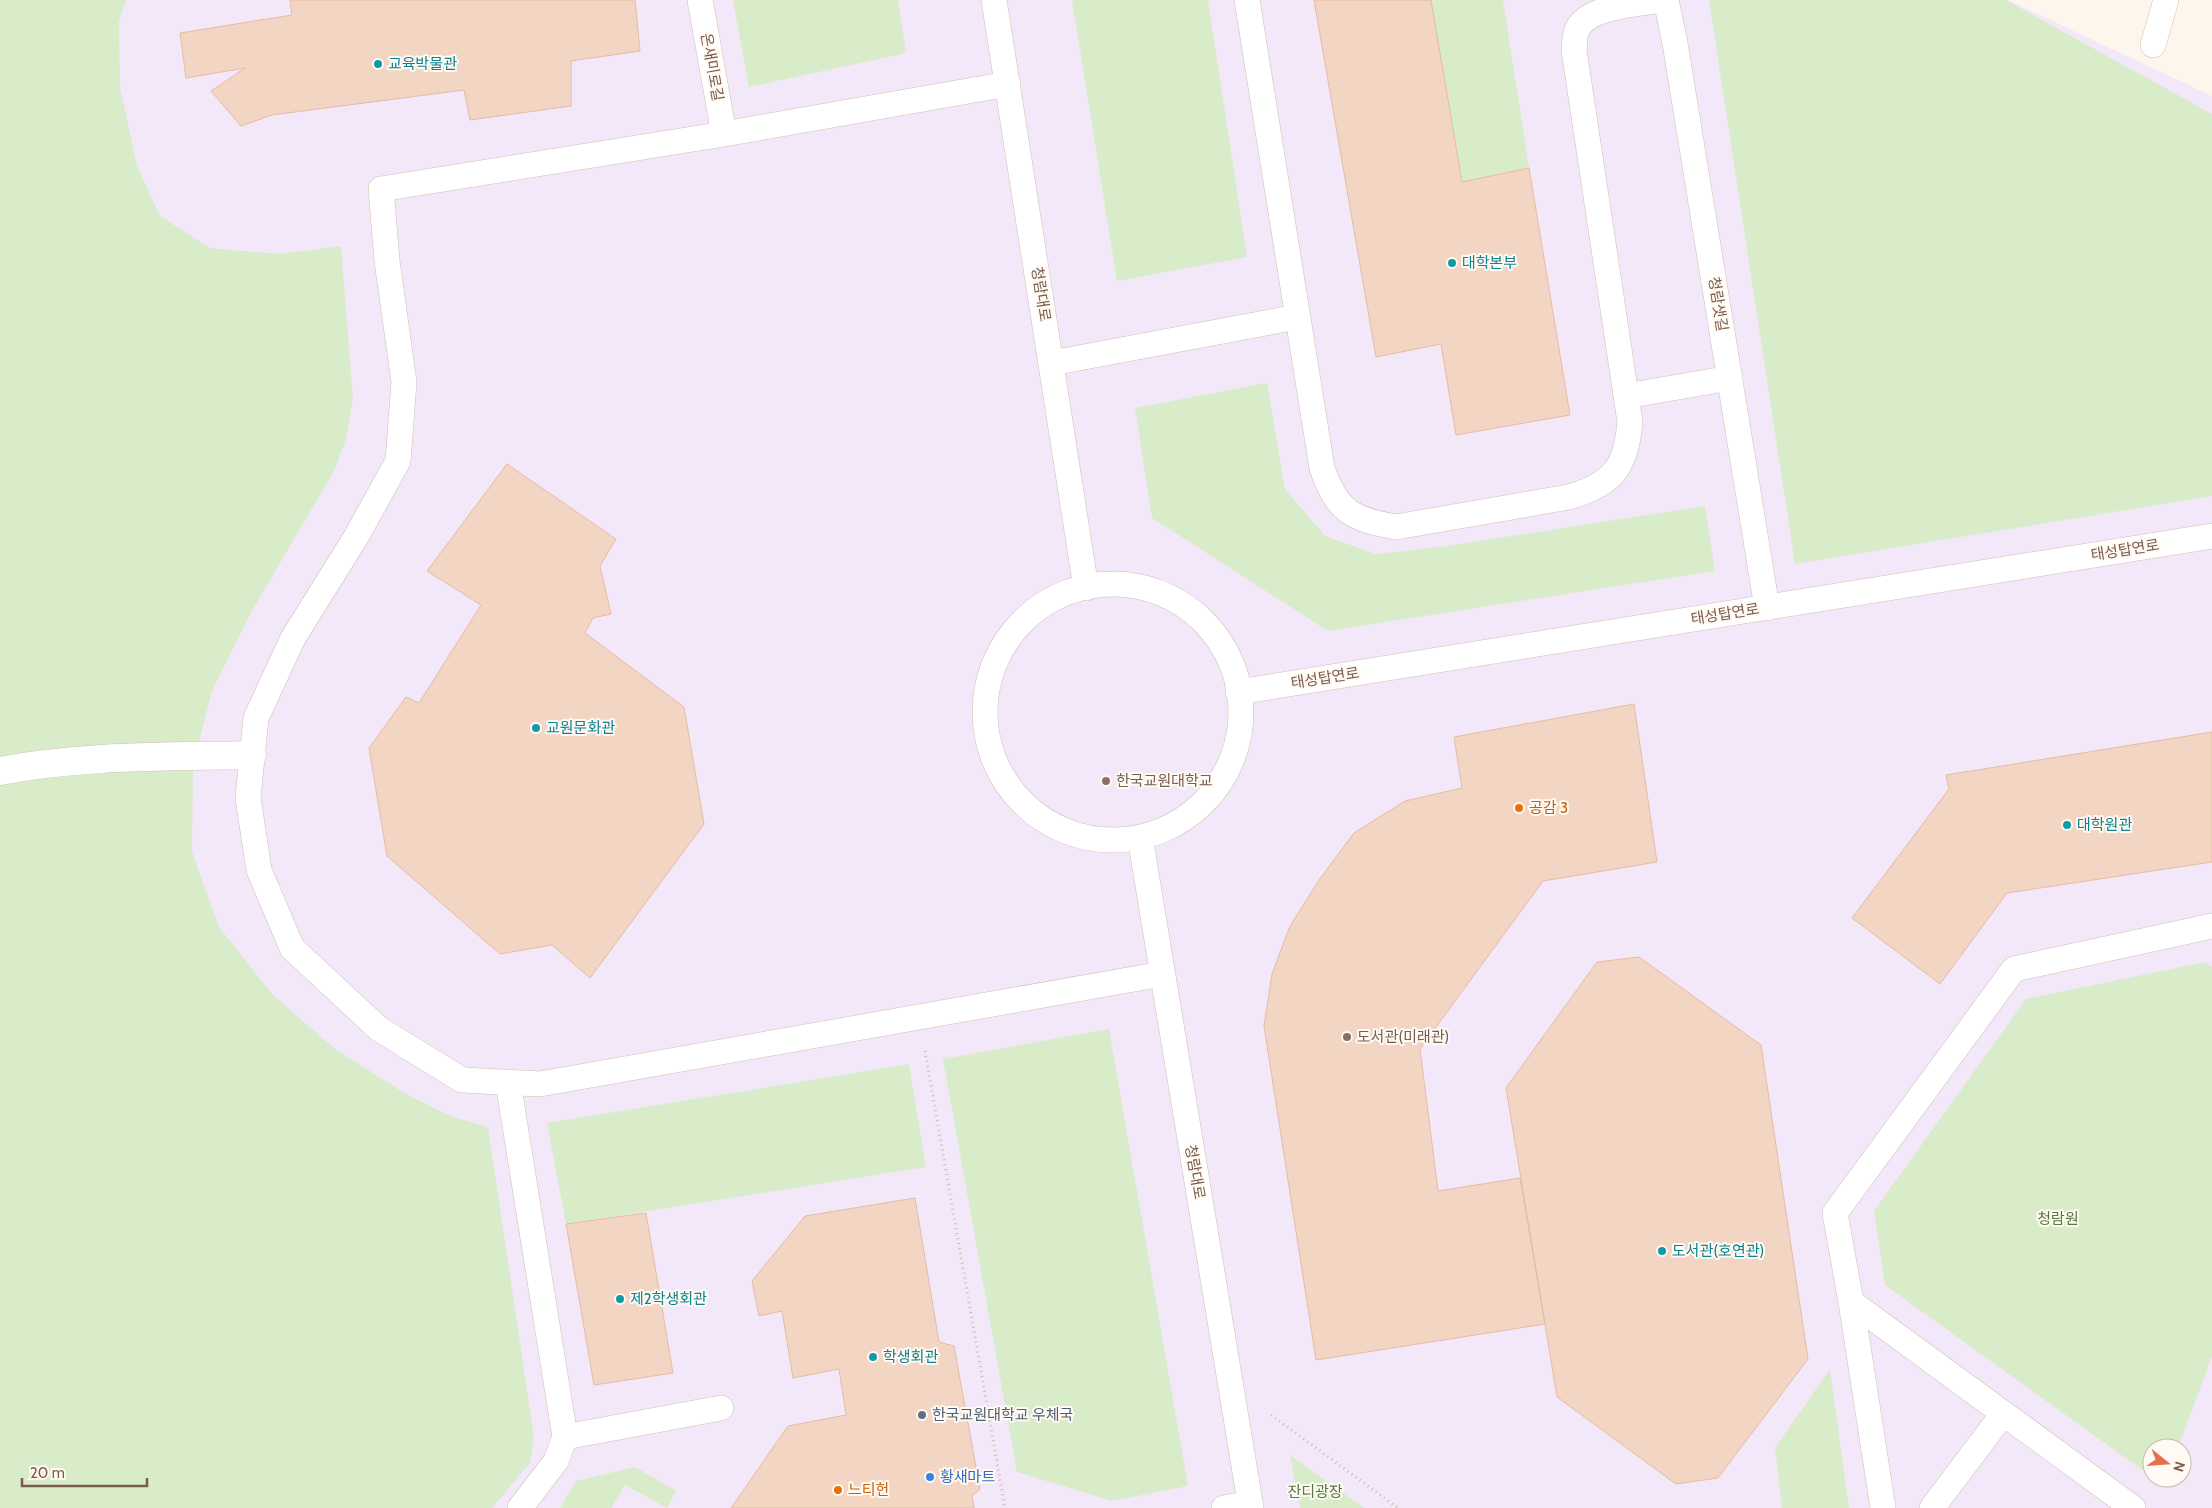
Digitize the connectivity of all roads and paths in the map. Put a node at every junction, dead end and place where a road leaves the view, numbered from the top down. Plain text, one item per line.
1 (700, 0) edge
2 (994, 0) edge
3 (1247, 0) edge
4 (1664, 0) edge
5 (2166, 0) edge
6 (2153, 45) dead end
7 (1008, 84) junction
8 (724, 134) junction
9 (1297, 317) junction
10 (1052, 363) junction
11 (1730, 378) junction
12 (1626, 396) junction
13 (2212, 536) edge
14 (1086, 588) junction
15 (1767, 608) junction
16 (1238, 692) junction
17 (252, 755) junction
18 (0, 772) edge
19 (1140, 837) junction
20 (2212, 926) edge
21 (1162, 974) junction
22 (919, 1018) junction
23 (508, 1082) junction
24 (1851, 1302) junction
25 (1231, 1386) junction
26 (721, 1408) dead end
27 (2003, 1414) junction
28 (565, 1437) junction
29 (1251, 1505) edge
30 (520, 1508) edge
31 (1005, 1508) edge
32 (1224, 1508) edge
33 (1398, 1508) edge
34 (1883, 1508) edge
35 (1932, 1508) edge
36 (2133, 1508) edge

1 - 8 lane, 온새미로길
2 - 7 lane, 청람대로
3 - 9 lane
4 - 11 lane, 청람샛길
4 - 12 lane
5 - 6 lane
7 - 8 lane
7 - 10 lane, 청람대로
8 - 17 lane
9 - 10 lane
9 - 12 lane
10 - 14 lane, 청람대로
11 - 12 lane
11 - 15 lane, 청람샛길
13 - 15 lane, 태성탑연로
14 - 16 lane
14 - 19 lane
15 - 16 lane, 태성탑연로
16 - 19 lane
17 - 18 street
17 - 23 lane
19 - 21 lane, 청람대로
20 - 24 lane
21 - 22 lane
21 - 25 lane, 청람대로
22 - 23 lane
22 - 31 path
23 - 28 lane
24 - 27 lane
24 - 34 lane
25 - 29 lane, 청람대로
25 - 33 path
26 - 28 lane
27 - 35 lane
27 - 36 lane
28 - 30 lane
29 - 32 lane

